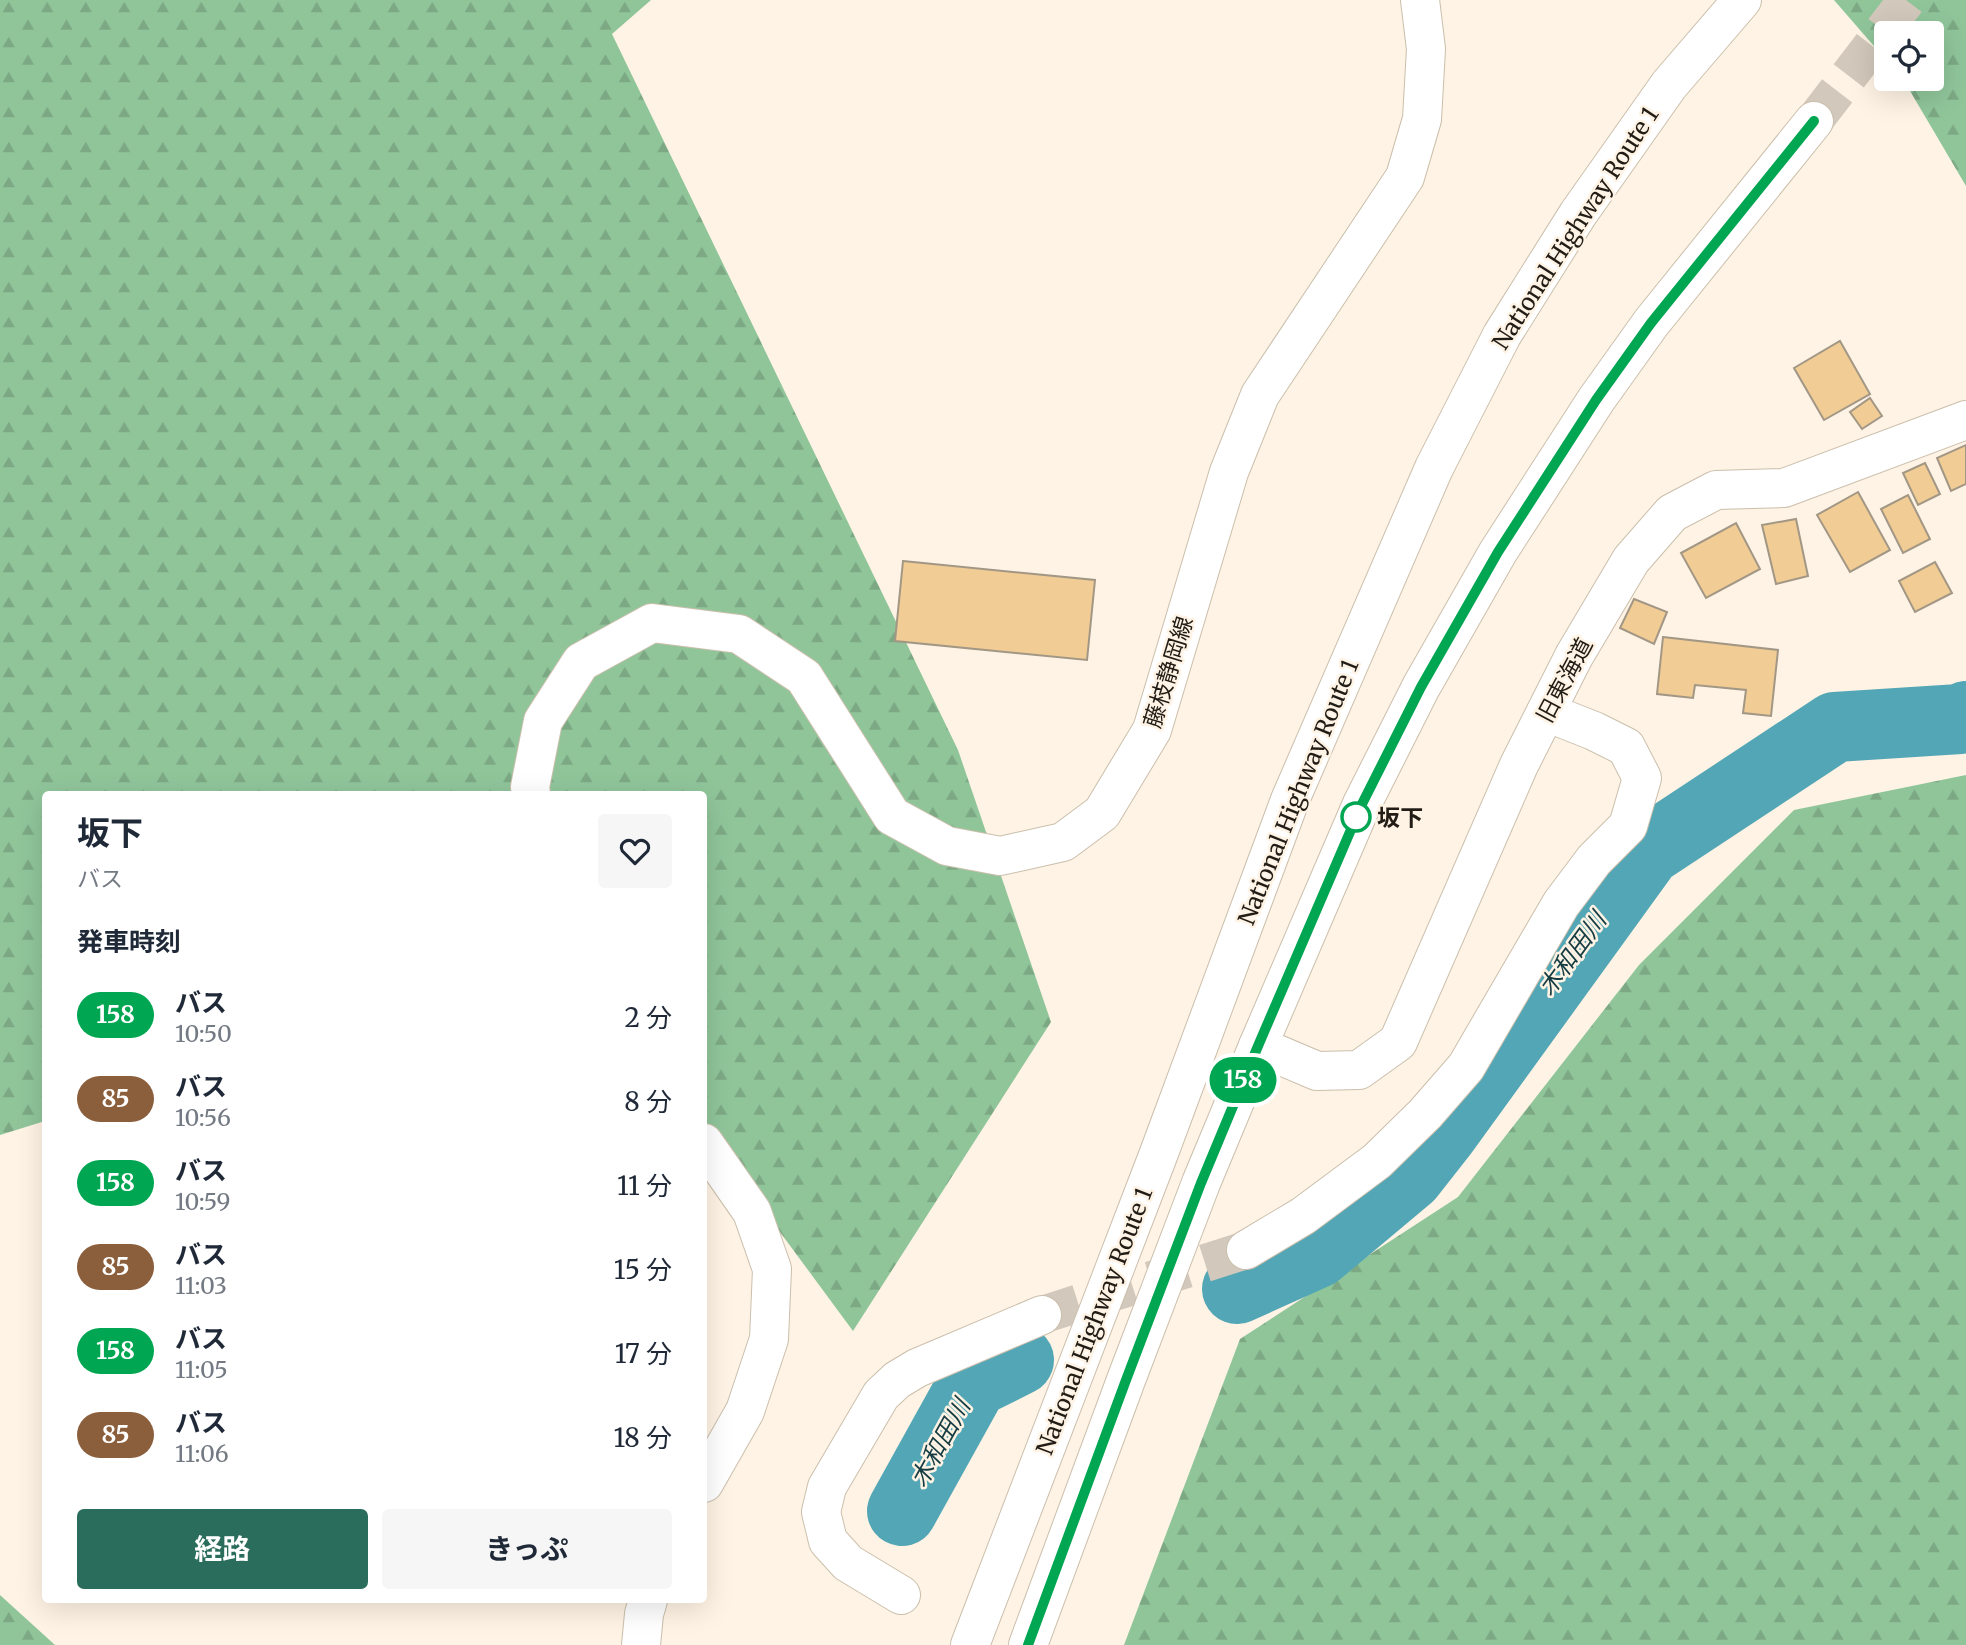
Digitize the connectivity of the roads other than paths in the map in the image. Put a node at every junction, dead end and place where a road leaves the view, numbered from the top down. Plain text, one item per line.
1 (1420, 0) edge
2 (1742, 0) edge
3 (1814, 121) tunnel mouth
4 (1966, 420) edge
5 (1546, 712) junction
6 (531, 791) edge
7 (1258, 1046) junction
8 (707, 1147) edge
9 (1246, 1250) tunnel mouth
10 (1042, 1315) tunnel mouth
11 (707, 1478) edge
12 (901, 1595) dead end
13 (648, 1603) edge
14 (641, 1645) edge
15 (971, 1645) edge
16 (1028, 1645) edge

1 - 6 main road, 藤枝静岡線
2 - 15 main road, National Highway Route 1
3 - 7 main road
4 - 5 main road, 旧東海道
5 - 7 main road, 旧東海道
5 - 9 main road
7 - 16 main road
8 - 11 main road
10 - 12 main road
13 - 14 main road

